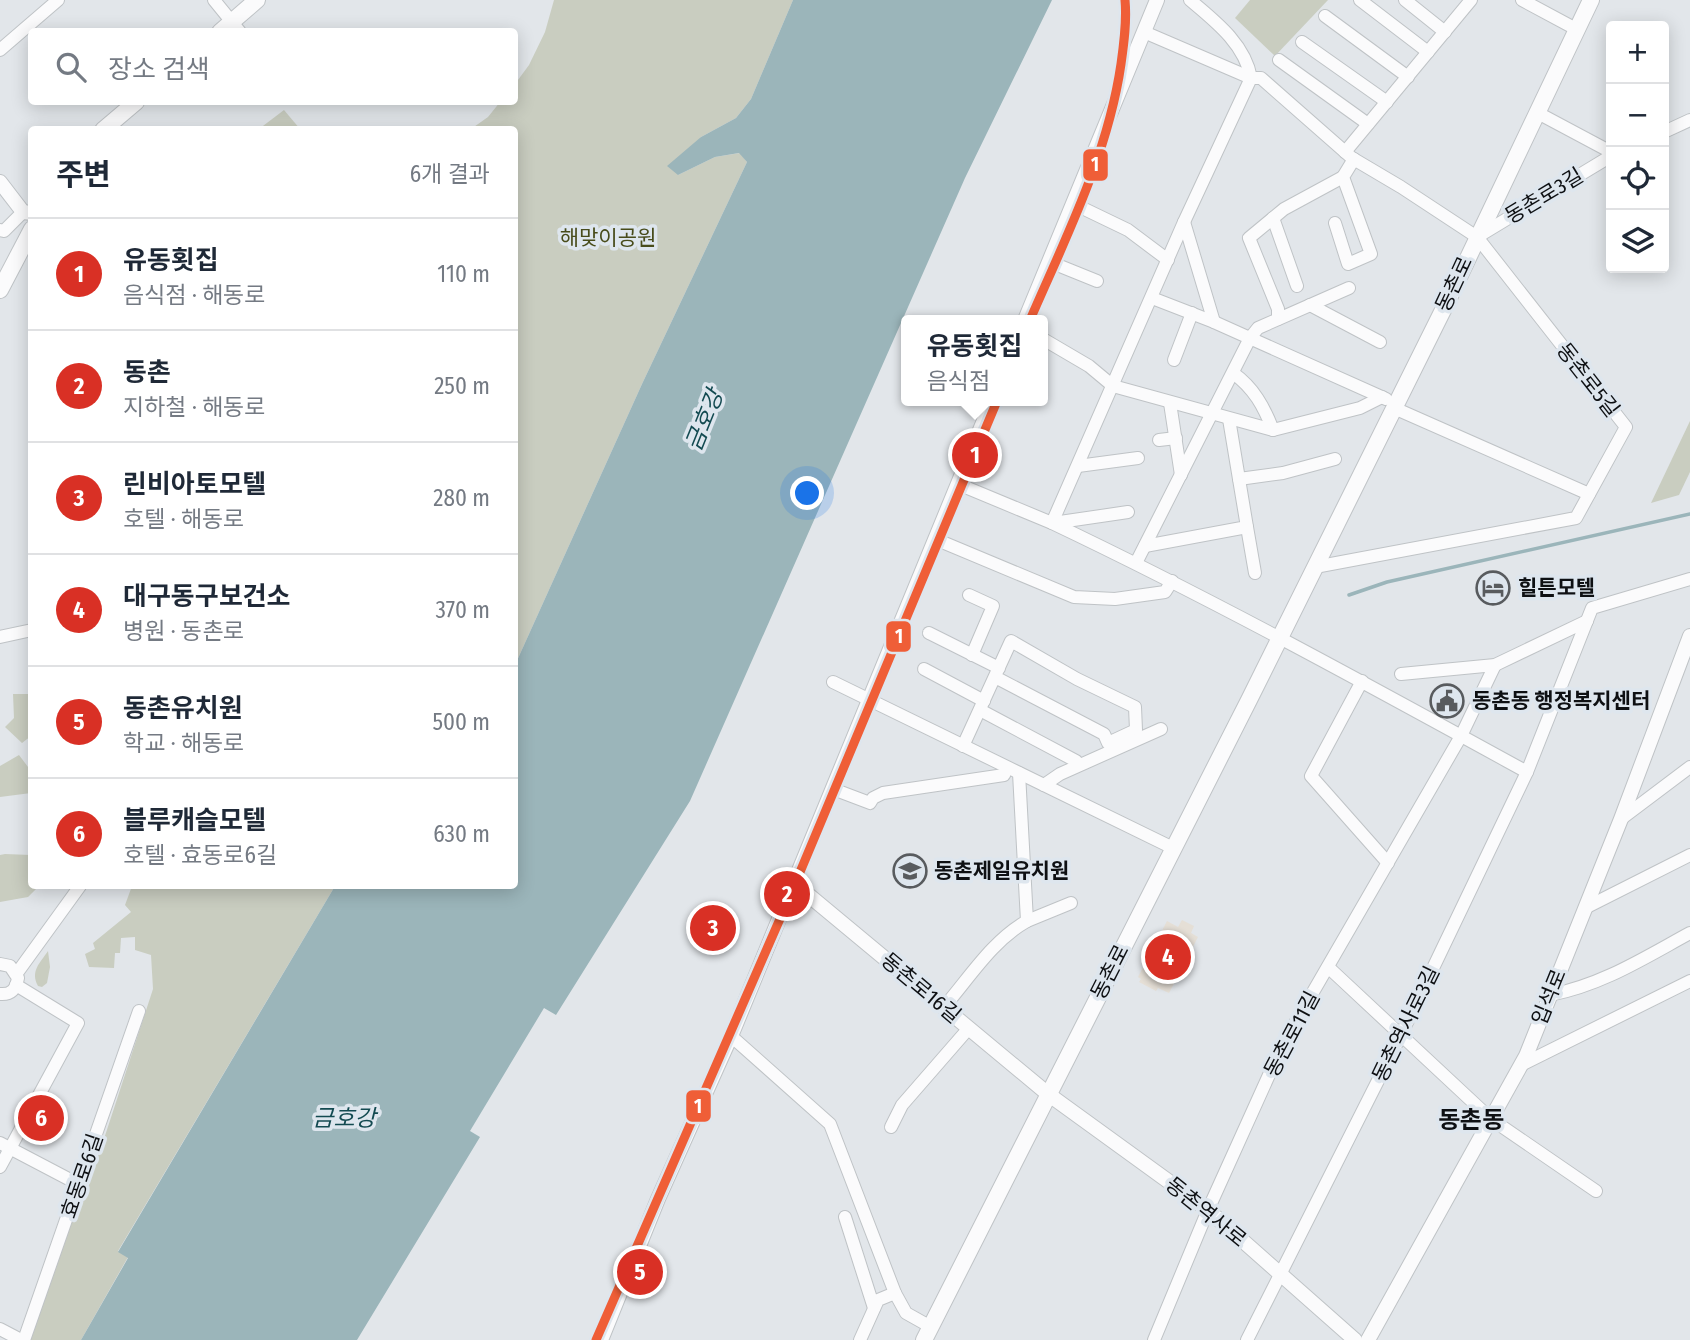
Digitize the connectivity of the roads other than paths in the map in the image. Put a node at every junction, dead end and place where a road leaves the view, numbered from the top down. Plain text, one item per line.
1 (58, 0) edge
2 (214, 0) edge
3 (257, 0) edge
4 (1157, 0) edge
5 (1190, 0) edge
6 (1360, 0) edge
7 (1405, 0) edge
8 (1471, 0) edge
9 (1521, 0) edge
10 (1591, 0) edge
11 (1325, 16) dead end
12 (230, 28) edge
13 (1576, 29) junction
14 (1144, 32) junction
15 (1444, 32) junction
16 (1301, 42) dead end
17 (0, 50) edge
18 (1428, 52) junction
19 (1279, 60) dead end
20 (1408, 77) junction
21 (1251, 78) junction
22 (1387, 102) junction
23 (132, 105) edge
24 (1536, 111) junction
25 (1690, 120) edge
26 (1368, 124) junction
27 (108, 126) edge
28 (1669, 130) edge
29 (1606, 151) edge
30 (1349, 156) junction
31 (1606, 157) edge
32 (1343, 177) junction
33 (0, 182) edge
34 (1074, 204) junction
35 (27, 213) edge
36 (1273, 218) junction
37 (1184, 222) junction
38 (1335, 222) dead end
39 (0, 230) edge
40 (28, 237) edge
41 (1477, 237) junction
42 (1168, 260) junction
43 (1049, 262) junction
44 (1097, 281) dead end
45 (1297, 286) dead end
46 (1349, 288) dead end
47 (0, 290) edge
48 (1152, 298) junction
49 (1310, 305) junction
50 (1192, 313) junction
51 (1027, 315) edge
52 (1278, 319) junction
53 (1214, 322) junction
54 (1250, 338) junction
55 (1048, 342) edge
56 (1380, 342) dead end
57 (1174, 359) dead end
58 (1233, 373) junction
59 (1113, 386) junction
60 (1170, 402) junction
61 (1391, 402) junction
62 (990, 406) edge
63 (1212, 414) junction
64 (1229, 419) junction
65 (1273, 430) junction
66 (1176, 438) junction
67 (1159, 440) dead end
68 (1138, 458) dead end
69 (1335, 459) dead end
70 (1078, 466) junction
71 (1181, 475) junction
72 (1239, 479) junction
73 (958, 484) junction
74 (1589, 494) junction
75 (1128, 512) dead end
76 (1052, 523) junction
77 (1247, 527) junction
78 (935, 540) junction
79 (1145, 546) junction
80 (1136, 563) junction
81 (1315, 567) junction
82 (1255, 573) dead end
83 (1690, 579) edge
84 (1172, 581) junction
85 (969, 596) dead end
86 (1587, 621) junction
87 (28, 631) edge
88 (929, 633) dead end
89 (1280, 636) junction
90 (1690, 636) edge
91 (0, 637) edge
92 (972, 655) junction
93 (1495, 665) junction
94 (924, 669) dead end
95 (997, 673) junction
96 (1401, 674) dead end
97 (1362, 681) junction
98 (833, 682) dead end
99 (869, 701) junction
100 (982, 706) junction
101 (1161, 729) dead end
102 (1461, 736) junction
103 (963, 746) junction
104 (1079, 765) junction
105 (1690, 767) edge
106 (1013, 771) junction
107 (1527, 772) junction
108 (1044, 785) junction
109 (833, 789) junction
110 (1621, 819) junction
111 (1173, 848) junction
112 (1690, 855) edge
113 (1388, 863) junction
114 (794, 883) junction
115 (78, 889) edge
116 (1071, 903) dead end
117 (1585, 908) junction
118 (1027, 921) junction
119 (1690, 933) edge
120 (0, 964) edge
121 (1328, 967) junction
122 (17, 979) junction
123 (1690, 981) edge
124 (1550, 995) junction
125 (1, 996) edge
126 (944, 1007) junction
127 (139, 1011) dead end
128 (969, 1028) junction
129 (1401, 1035) junction
130 (731, 1037) junction
131 (1521, 1065) junction
132 (1048, 1094) junction
133 (1491, 1119) junction
134 (891, 1127) dead end
135 (6, 1146) edge
136 (0, 1167) edge
137 (80, 1185) junction
138 (1596, 1191) dead end
139 (1208, 1210) junction
140 (845, 1217) dead end
141 (878, 1249) junction
142 (858, 1256) junction
143 (1280, 1274) junction
144 (895, 1293) junction
145 (874, 1308) junction
146 (0, 1329) edge
147 (928, 1336) edge
148 (606, 1339) edge
149 (23, 1340) edge
150 (860, 1340) edge
151 (1154, 1340) edge
152 (1247, 1340) edge
153 (1355, 1340) edge
154 (1368, 1340) edge

1 - 17 street
2 - 12 street
3 - 12 main road
4 - 14 street
5 - 21 street
6 - 18 street
7 - 15 street
8 - 15 street
9 - 13 street
10 - 13 main road, 동촌로
11 - 20 street
13 - 24 main road, 동촌로
14 - 21 street
14 - 34 street
15 - 18 street
16 - 22 street
18 - 20 street
19 - 26 street
20 - 22 street
21 - 30 street
21 - 37 street
22 - 26 street
23 - 27 main road
24 - 29 street, 동촌로3길
24 - 41 main road, 동촌로
25 - 28 street
26 - 30 street
30 - 32 street
30 - 41 street
31 - 41 street, 동촌로3길
32 - 36 street
32 - 38 street
33 - 35 street
34 - 42 street
34 - 43 street
35 - 39 street
36 - 45 street
36 - 52 street
37 - 42 street
37 - 53 street
40 - 47 main road
41 - 61 main road, 동촌로
41 - 74 street, 동촌로5길
42 - 48 street
43 - 44 street
43 - 51 street
46 - 49 street
48 - 50 street
48 - 59 street
49 - 52 street
49 - 56 street
50 - 53 street
50 - 57 street
52 - 54 street
53 - 54 street
54 - 58 street
54 - 61 street
55 - 59 street
58 - 63 street
58 - 65 street
59 - 60 street
59 - 70 street
60 - 63 street
60 - 66 street
61 - 65 street
61 - 74 street
61 - 81 main road, 동촌로
62 - 73 street
63 - 64 street
63 - 71 street
64 - 65 street
64 - 72 street
66 - 67 street
66 - 71 street
68 - 70 street
69 - 72 street
70 - 76 street
71 - 79 street
72 - 77 street
73 - 76 street
73 - 78 street
74 - 81 street
75 - 76 street
76 - 80 street
77 - 79 street
77 - 82 street
78 - 84 street
78 - 99 street
79 - 80 street
80 - 84 street
81 - 89 main road, 동촌로
83 - 86 street, 동촌역사로3길
84 - 89 street
85 - 92 street
86 - 93 street
86 - 107 street, 동촌역사로3길
87 - 91 street
88 - 92 street
89 - 97 street
89 - 111 main road, 동촌로
90 - 110 street, 입석로
92 - 95 street
93 - 96 street
93 - 102 street, 동촌로11길
94 - 100 street
95 - 95 street
95 - 100 street
97 - 102 street
97 - 113 street
98 - 99 street
99 - 103 street
99 - 109 street
100 - 103 street
100 - 104 street
101 - 104 street
102 - 107 street
102 - 113 street, 동촌로11길
103 - 106 street
104 - 108 street
105 - 110 street
106 - 108 street
106 - 109 street
106 - 118 street
107 - 129 street, 동촌역사로3길
108 - 111 street
109 - 114 street
110 - 117 street, 입석로
111 - 132 main road, 동촌로
112 - 117 street
113 - 121 street, 동촌로11길
114 - 126 street, 동촌로16길
114 - 130 street
115 - 122 street
116 - 118 street
117 - 124 street, 입석로
118 - 126 street
119 - 124 street
120 - 122 street
121 - 129 street
121 - 139 street, 동촌로11길
122 - 125 street
122 - 135 street
123 - 131 street
124 - 131 street, 입석로
126 - 128 street, 동촌로16길
127 - 137 street, 효동로6길
128 - 132 street, 동촌로16길
128 - 134 street
129 - 133 street
129 - 143 street, 동촌역사로3길
130 - 141 street
130 - 148 street
131 - 133 street, 입석로
132 - 139 street, 동촌역사로
132 - 147 main road, 동촌로
133 - 138 street
133 - 154 street, 입석로
135 - 136 street
135 - 137 street
137 - 149 street, 효동로6길
139 - 143 street, 동촌역사로
139 - 151 street, 동촌로11길
140 - 142 street
141 - 142 street
141 - 144 street
142 - 145 street
143 - 152 street, 동촌역사로3길
143 - 153 street, 동촌역사로
144 - 145 street
144 - 147 street
145 - 150 street
146 - 149 street

